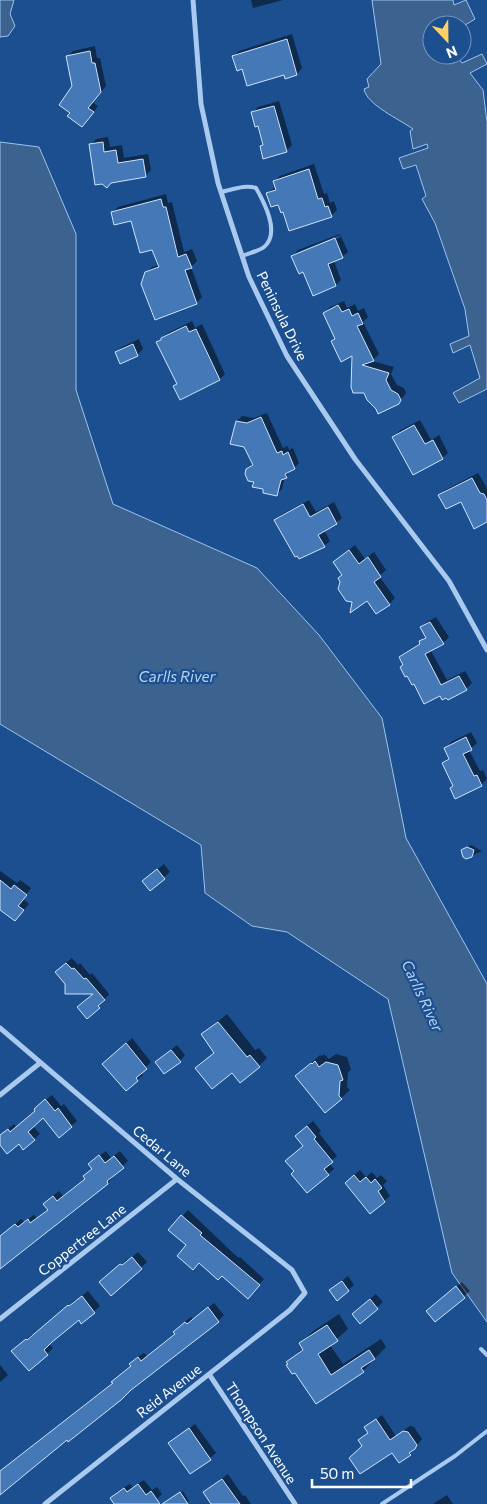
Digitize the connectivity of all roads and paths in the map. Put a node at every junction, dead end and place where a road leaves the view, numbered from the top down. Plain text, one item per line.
1 (193, 0) edge
2 (221, 192) junction
3 (242, 256) junction
4 (487, 650) edge
5 (0, 1028) edge
6 (40, 1063) junction
7 (0, 1095) edge
8 (177, 1179) junction
9 (305, 1293) joint
10 (0, 1319) edge
11 (481, 1349) dead end
12 (487, 1355) edge
13 (209, 1374) junction
14 (487, 1431) edge
15 (44, 1504) edge
16 (295, 1504) edge
17 (382, 1504) edge

1 - 2 street, Peninsula Drive
2 - 3 street, Peninsula Drive
2 - 3 lane
3 - 4 street, Peninsula Drive
5 - 6 street, Cedar Lane
6 - 7 street
6 - 8 street, Cedar Lane
8 - 9 street, Cedar Lane
8 - 10 street, Coppertree Lane
9 - 13 street, Reid Avenue
11 - 12 lane
13 - 15 street, Reid Avenue
13 - 16 street, Thompson Avenue
14 - 17 lane

